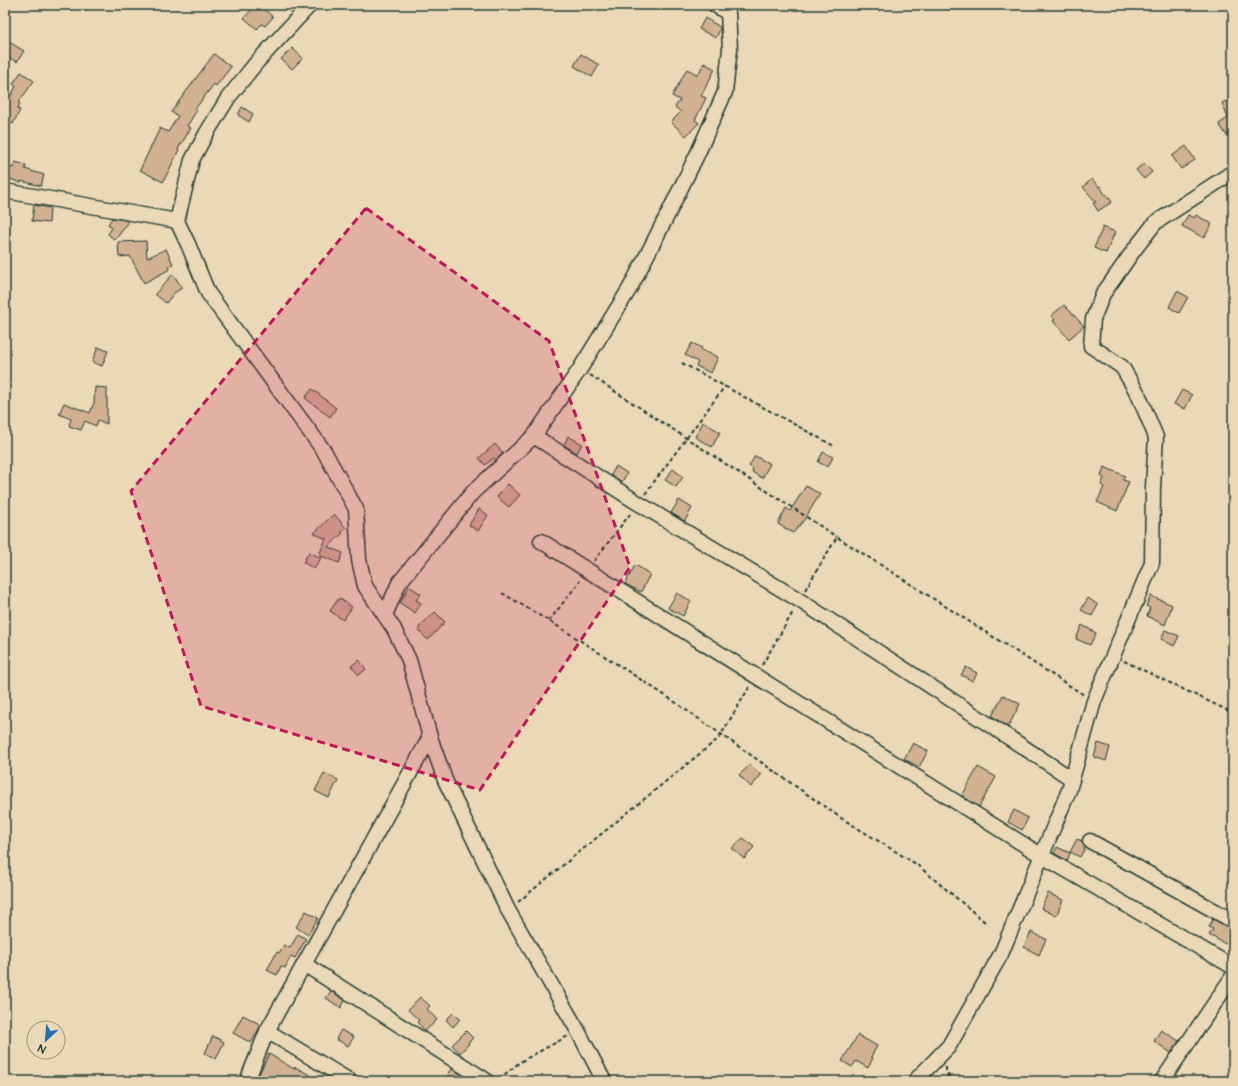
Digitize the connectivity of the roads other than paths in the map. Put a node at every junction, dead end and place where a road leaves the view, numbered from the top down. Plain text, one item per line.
1 (310, 5) edge
2 (715, 5) edge
3 (1233, 172) edge
4 (5, 191) edge
5 (177, 221) junction
6 (534, 436) junction
7 (541, 540) dead end
8 (385, 615) junction
9 (430, 737) junction
10 (1072, 780) junction
11 (1090, 841) dead end
12 (1042, 856) junction
13 (1233, 921) edge
14 (304, 964) junction
15 (1233, 967) edge
16 (1233, 976) edge
17 (267, 1030) junction
18 (252, 1079) edge
19 (350, 1081) edge
20 (487, 1081) edge
21 (604, 1081) edge
22 (915, 1081) edge
23 (1162, 1081) edge

1 - 5 street
2 - 6 street
3 - 10 street
4 - 5 street
5 - 8 street
6 - 8 street
6 - 10 street
7 - 12 street
8 - 9 street
9 - 14 street
9 - 21 street
10 - 12 street
11 - 13 street
12 - 15 street
12 - 22 street
14 - 17 street
14 - 20 street
16 - 23 street
17 - 18 street
17 - 19 street

